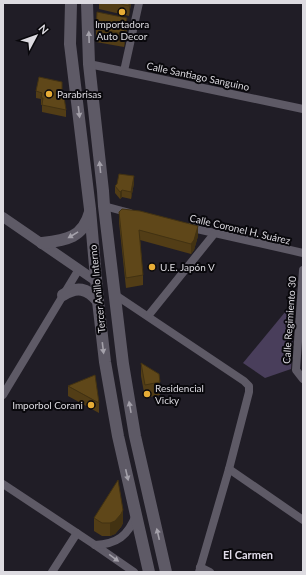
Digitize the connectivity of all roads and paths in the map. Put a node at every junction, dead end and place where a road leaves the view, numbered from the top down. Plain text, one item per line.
1 (71, 3) edge
2 (87, 3) edge
3 (139, 3) edge
4 (70, 44) junction
5 (89, 64) junction
6 (124, 71) junction
7 (303, 109) edge
8 (103, 191) junction
9 (104, 206) junction
10 (90, 209) junction
11 (140, 215) edge
12 (3, 217) edge
13 (177, 224) edge
14 (214, 234) junction
15 (42, 243) junction
16 (303, 253) edge
17 (79, 270) junction
18 (303, 270) edge
19 (96, 281) junction
20 (114, 294) junction
21 (63, 295) junction
22 (98, 301) junction
23 (148, 316) junction
24 (120, 337) junction
25 (303, 378) edge
26 (3, 395) edge
27 (229, 469) junction
28 (3, 484) edge
29 (136, 515) junction
30 (303, 520) edge
31 (77, 533) junction
32 (95, 544) junction
33 (200, 570) edge
34 (52, 572) edge
35 (134, 572) edge
36 (149, 572) edge
37 (166, 572) edge
38 (210, 572) edge

1 - 4 main road, Tercer Anillo Interno
5 -> 2 main road, Tercer Anillo Interno
3 - 6 street
4 - 5 main road
4 -> 10 main road, Tercer Anillo Interno
5 - 6 street, Calle Santiago Sanguino
8 -> 5 main road, Tercer Anillo Interno
6 - 7 street, Calle Santiago Sanguino
8 - 9 main road, Tercer Anillo Interno
8 - 19 main road
9 - 11 street
9 - 20 main road, Tercer Anillo Interno
10 -> 15 main road
10 - 19 main road, Tercer Anillo Interno
12 - 15 street
13 - 14 street, Calle Coronel H. Suárez
14 - 16 street, Calle Coronel H. Suárez
14 - 23 street
15 - 17 street
17 - 19 street
17 - 21 street
18 - 25 street, Calle Regimiento 30
19 - 22 main road, Tercer Anillo Interno
19 - 24 main road
20 - 23 street
20 - 24 main road, Tercer Anillo Interno
21 - 22 main road
21 - 26 street
22 -> 29 main road, Tercer Anillo Interno
23 - 27 street
37 -> 24 main road, Tercer Anillo Interno
27 - 30 street
27 - 33 street
28 - 31 street
29 - 32 street
29 - 36 main road, Tercer Anillo Interno
31 - 32 street
31 - 34 street
32 -> 35 street
33 - 38 street

